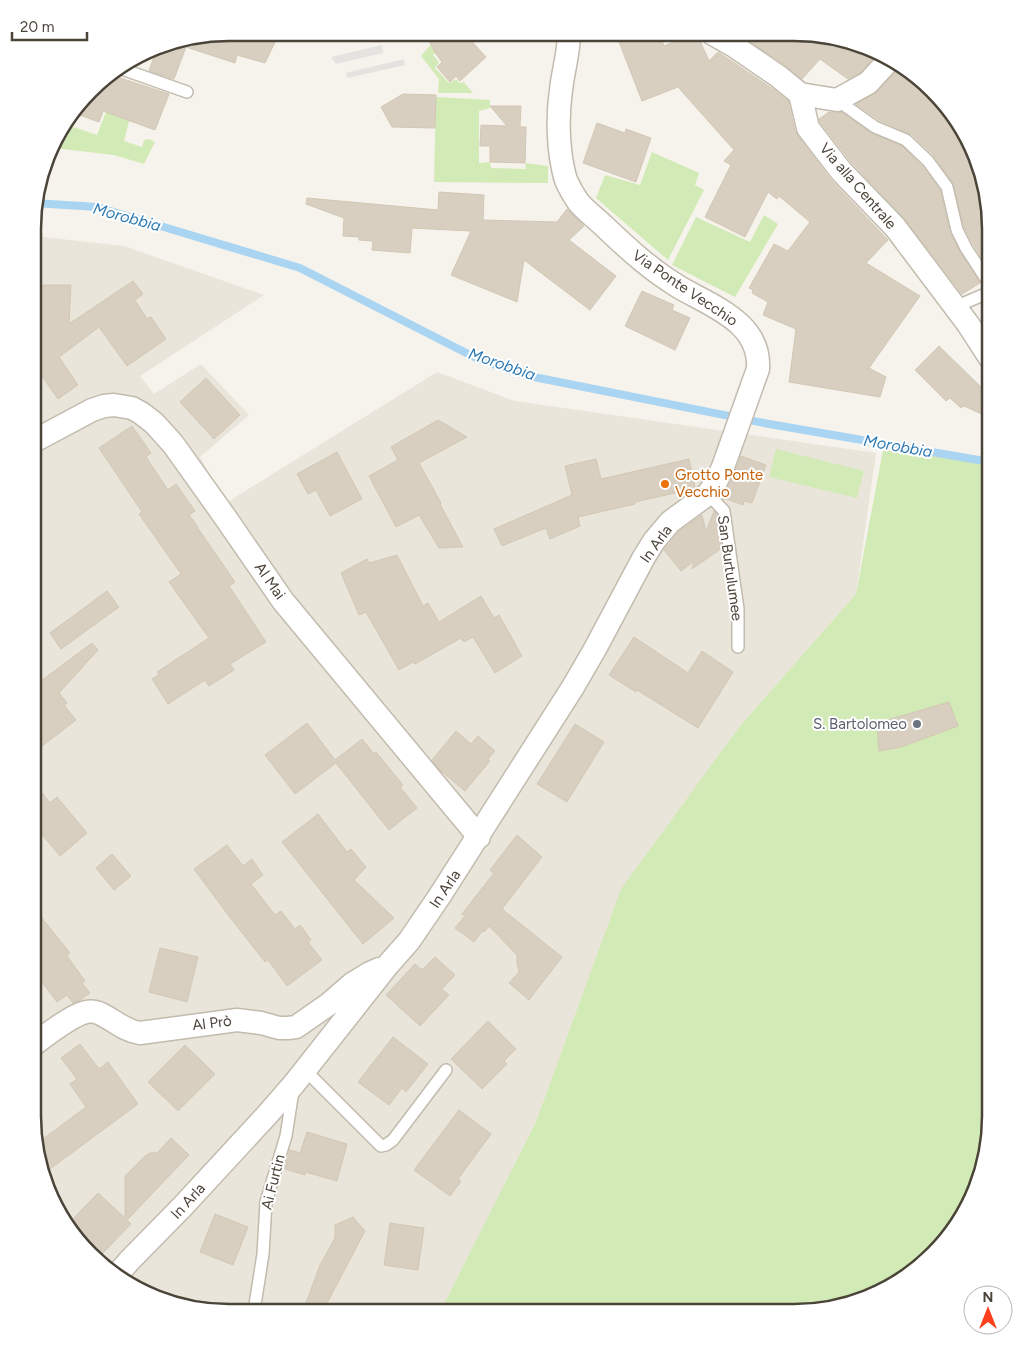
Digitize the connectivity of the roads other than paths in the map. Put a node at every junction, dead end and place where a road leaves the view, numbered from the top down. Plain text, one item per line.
1 (568, 41) edge
2 (725, 41) edge
3 (885, 65) edge
4 (128, 71) edge
5 (187, 92) dead end
6 (800, 94) junction
7 (837, 100) junction
8 (982, 273) edge
9 (982, 295) edge
10 (955, 307) junction
11 (982, 346) edge
12 (41, 437) edge
13 (723, 468) joint
14 (708, 494) junction
15 (738, 647) dead end
16 (479, 837) junction
17 (387, 966) junction
18 (41, 1040) edge
19 (446, 1070) dead end
20 (299, 1077) junction
21 (122, 1270) edge
22 (255, 1304) edge

1 - 13 street, Via Ponte Vecchio
2 - 6 street
3 - 7 street
4 - 5 lane
6 - 7 street
6 - 10 street, Via alla Centrale
7 - 8 lane
9 - 10 lane
10 - 11 street, Via alla Centrale
12 - 16 street, Al Mai
13 - 14 street, In Arla
14 - 15 lane, San Burtulumee
14 - 16 street, In Arla
16 - 17 street, In Arla
17 - 18 street, Al Prò
17 - 20 street, In Arla
19 - 20 lane
20 - 21 street, In Arla
20 - 22 lane, Ai Furtin

